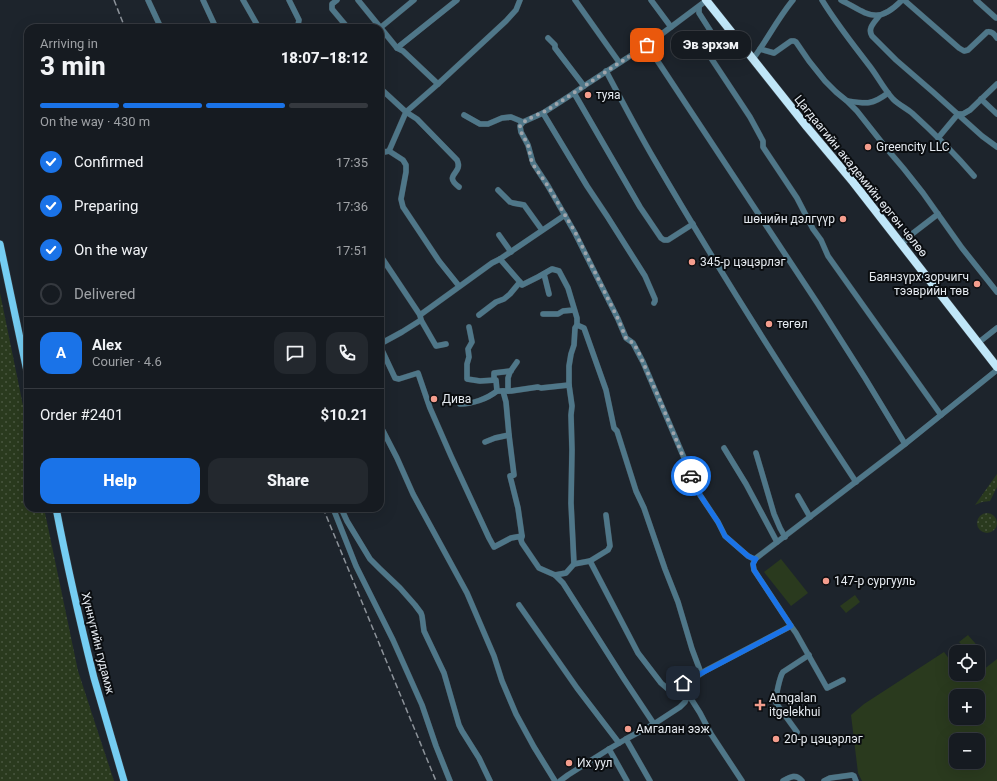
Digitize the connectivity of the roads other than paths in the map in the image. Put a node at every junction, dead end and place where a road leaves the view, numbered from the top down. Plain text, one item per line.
1 (148, 0) edge
2 (203, 0) edge
3 (243, 0) edge
4 (289, 0) edge
5 (336, 0) edge
6 (358, 0) edge
7 (414, 0) edge
8 (457, 0) edge
9 (520, 0) edge
10 (575, 0) edge
11 (651, 0) edge
12 (707, 0) edge
13 (793, 0) edge
14 (822, 0) edge
15 (841, 0) edge
16 (903, 0) edge
17 (976, 0) edge
18 (699, 7) junction
19 (879, 16) junction
20 (996, 18) edge
21 (159, 24) edge
22 (214, 24) edge
23 (257, 24) edge
24 (298, 24) edge
25 (345, 24) edge
26 (377, 24) edge
27 (384, 25) edge
28 (672, 27) junction
29 (384, 33) edge
30 (548, 38) dead end
31 (997, 38) edge
32 (647, 45) junction
33 (397, 48) junction
34 (760, 49) junction
35 (752, 59) junction
36 (619, 62) junction
37 (606, 72) junction
38 (438, 84) junction
39 (997, 84) edge
40 (584, 86) junction
41 (384, 92) edge
42 (574, 93) junction
43 (888, 93) junction
44 (981, 99) junction
45 (847, 101) junction
46 (406, 112) junction
47 (543, 113) junction
48 (958, 114) junction
49 (997, 114) edge
50 (464, 115) dead end
51 (523, 122) junction
52 (938, 138) junction
53 (997, 147) edge
54 (389, 151) junction
55 (384, 152) edge
56 (974, 176) dead end
57 (459, 188) dead end
58 (498, 190) dead end
59 (938, 214) junction
60 (565, 215) junction
61 (693, 224) junction
62 (542, 230) junction
63 (499, 235) dead end
64 (0, 244) edge
65 (902, 244) junction
66 (511, 252) junction
67 (500, 259) junction
68 (384, 261) edge
69 (544, 274) junction
70 (520, 282) junction
71 (459, 286) junction
72 (997, 292) edge
73 (549, 294) dead end
74 (654, 303) dead end
75 (574, 310) junction
76 (543, 314) dead end
77 (479, 315) dead end
78 (420, 317) junction
79 (577, 325) junction
80 (469, 327) dead end
81 (997, 328) edge
82 (384, 341) edge
83 (978, 343) junction
84 (446, 344) dead end
85 (384, 352) edge
86 (24, 357) edge
87 (517, 362) dead end
88 (997, 368) edge
89 (510, 371) junction
90 (494, 380) junction
91 (569, 385) junction
92 (503, 391) junction
93 (460, 404) dead end
94 (942, 415) junction
95 (384, 433) edge
96 (508, 435) junction
97 (486, 442) dead end
98 (905, 444) junction
99 (724, 448) dead end
100 (756, 453) dead end
101 (856, 482) junction
102 (798, 496) dead end
103 (57, 512) edge
104 (335, 512) edge
105 (343, 512) edge
106 (606, 515) dead end
107 (810, 517) junction
108 (522, 536) junction
109 (785, 537) junction
110 (777, 542) junction
111 (756, 559) junction
112 (590, 561) junction
113 (574, 564) junction
114 (555, 575) junction
115 (519, 605) dead end
116 (791, 626) junction
117 (809, 655) junction
118 (702, 673) junction
119 (696, 677) junction
120 (843, 680) dead end
121 (688, 694) junction
122 (654, 724) junction
123 (797, 732) dead end
124 (626, 739) junction
125 (619, 743) junction
126 (609, 749) junction
127 (124, 781) edge
128 (450, 781) edge
129 (490, 781) edge
130 (555, 781) edge
131 (560, 781) edge
132 (627, 781) edge
133 (650, 781) edge
134 (742, 781) edge
135 (783, 781) edge
136 (802, 781) edge
137 (824, 781) edge
138 (856, 781) edge

1 - 21 street
2 - 22 street
3 - 23 street
4 - 24 street
5 - 25 street
6 - 26 street
7 - 27 street
8 - 33 street
9 - 38 street
10 - 36 street
11 - 28 street
12 - 18 street
12 - 35 highway, Цагдаагийн академийн өргөн чөлөө
13 - 34 street
14 - 43 street
15 - 19 street
16 - 19 street
16 - 31 street
17 - 20 street
18 - 28 street
18 - 94 street
19 - 48 street
28 - 32 street
29 - 33 street
30 - 40 street
32 - 36 street
32 - 98 street
33 - 38 street
34 - 35 street
34 - 45 street
35 - 65 highway, Цагдаагийн академийн өргөн чөлөө
36 - 37 street
37 - 40 street
37 - 61 street
38 - 46 street
39 - 44 street
40 - 42 street
41 - 46 street
42 - 47 street
42 - 61 street
43 - 45 street
43 - 52 street
44 - 48 street
44 - 49 street
45 - 59 street
46 - 54 street
46 - 57 street
47 - 51 street
47 - 74 street
48 - 52 street
48 - 53 street
50 - 51 street
51 - 60 street
52 - 56 street
54 - 55 street
54 - 71 street
58 - 62 street
59 - 65 street
59 - 72 street
60 - 62 street
60 - 111 street
61 - 101 street
62 - 66 street
63 - 66 street
64 - 86 main road
65 - 83 highway, Цагдаагийн академийн өргөн чөлөө
66 - 67 street
67 - 70 street
67 - 71 street
68 - 78 street
69 - 70 street
69 - 73 street
69 - 75 street
70 - 77 street
71 - 78 street
75 - 76 street
75 - 79 street
78 - 82 street
78 - 84 street
79 - 91 street
79 - 118 street
80 - 90 street
81 - 83 street
83 - 88 highway, Цагдаагийн академийн өргөн чөлөө
85 - 108 street
87 - 89 street
88 - 94 street
89 - 90 street
89 - 92 street
90 - 92 street
91 - 92 street
91 - 113 street
92 - 93 street
92 - 96 street
94 - 98 street
95 - 130 street
96 - 97 street
96 - 108 street
98 - 101 street
99 - 110 street
100 - 109 street
101 - 107 street
102 - 107 street
103 - 127 main road, Хүннүгийн гудамж
104 - 128 street
105 - 129 street
106 - 112 street
107 - 109 street
108 - 114 street
109 - 110 street
110 - 111 street
111 - 116 street
112 - 113 street
112 - 119 street
113 - 114 street
114 - 122 street
115 - 125 street
116 - 117 street
116 - 118 street
117 - 120 street
117 - 123 street
118 - 119 street
119 - 121 street
121 - 122 street
121 - 134 street
122 - 124 street
124 - 125 street
124 - 133 street
125 - 126 street
126 - 131 street
126 - 132 street
135 - 136 street
137 - 138 street

